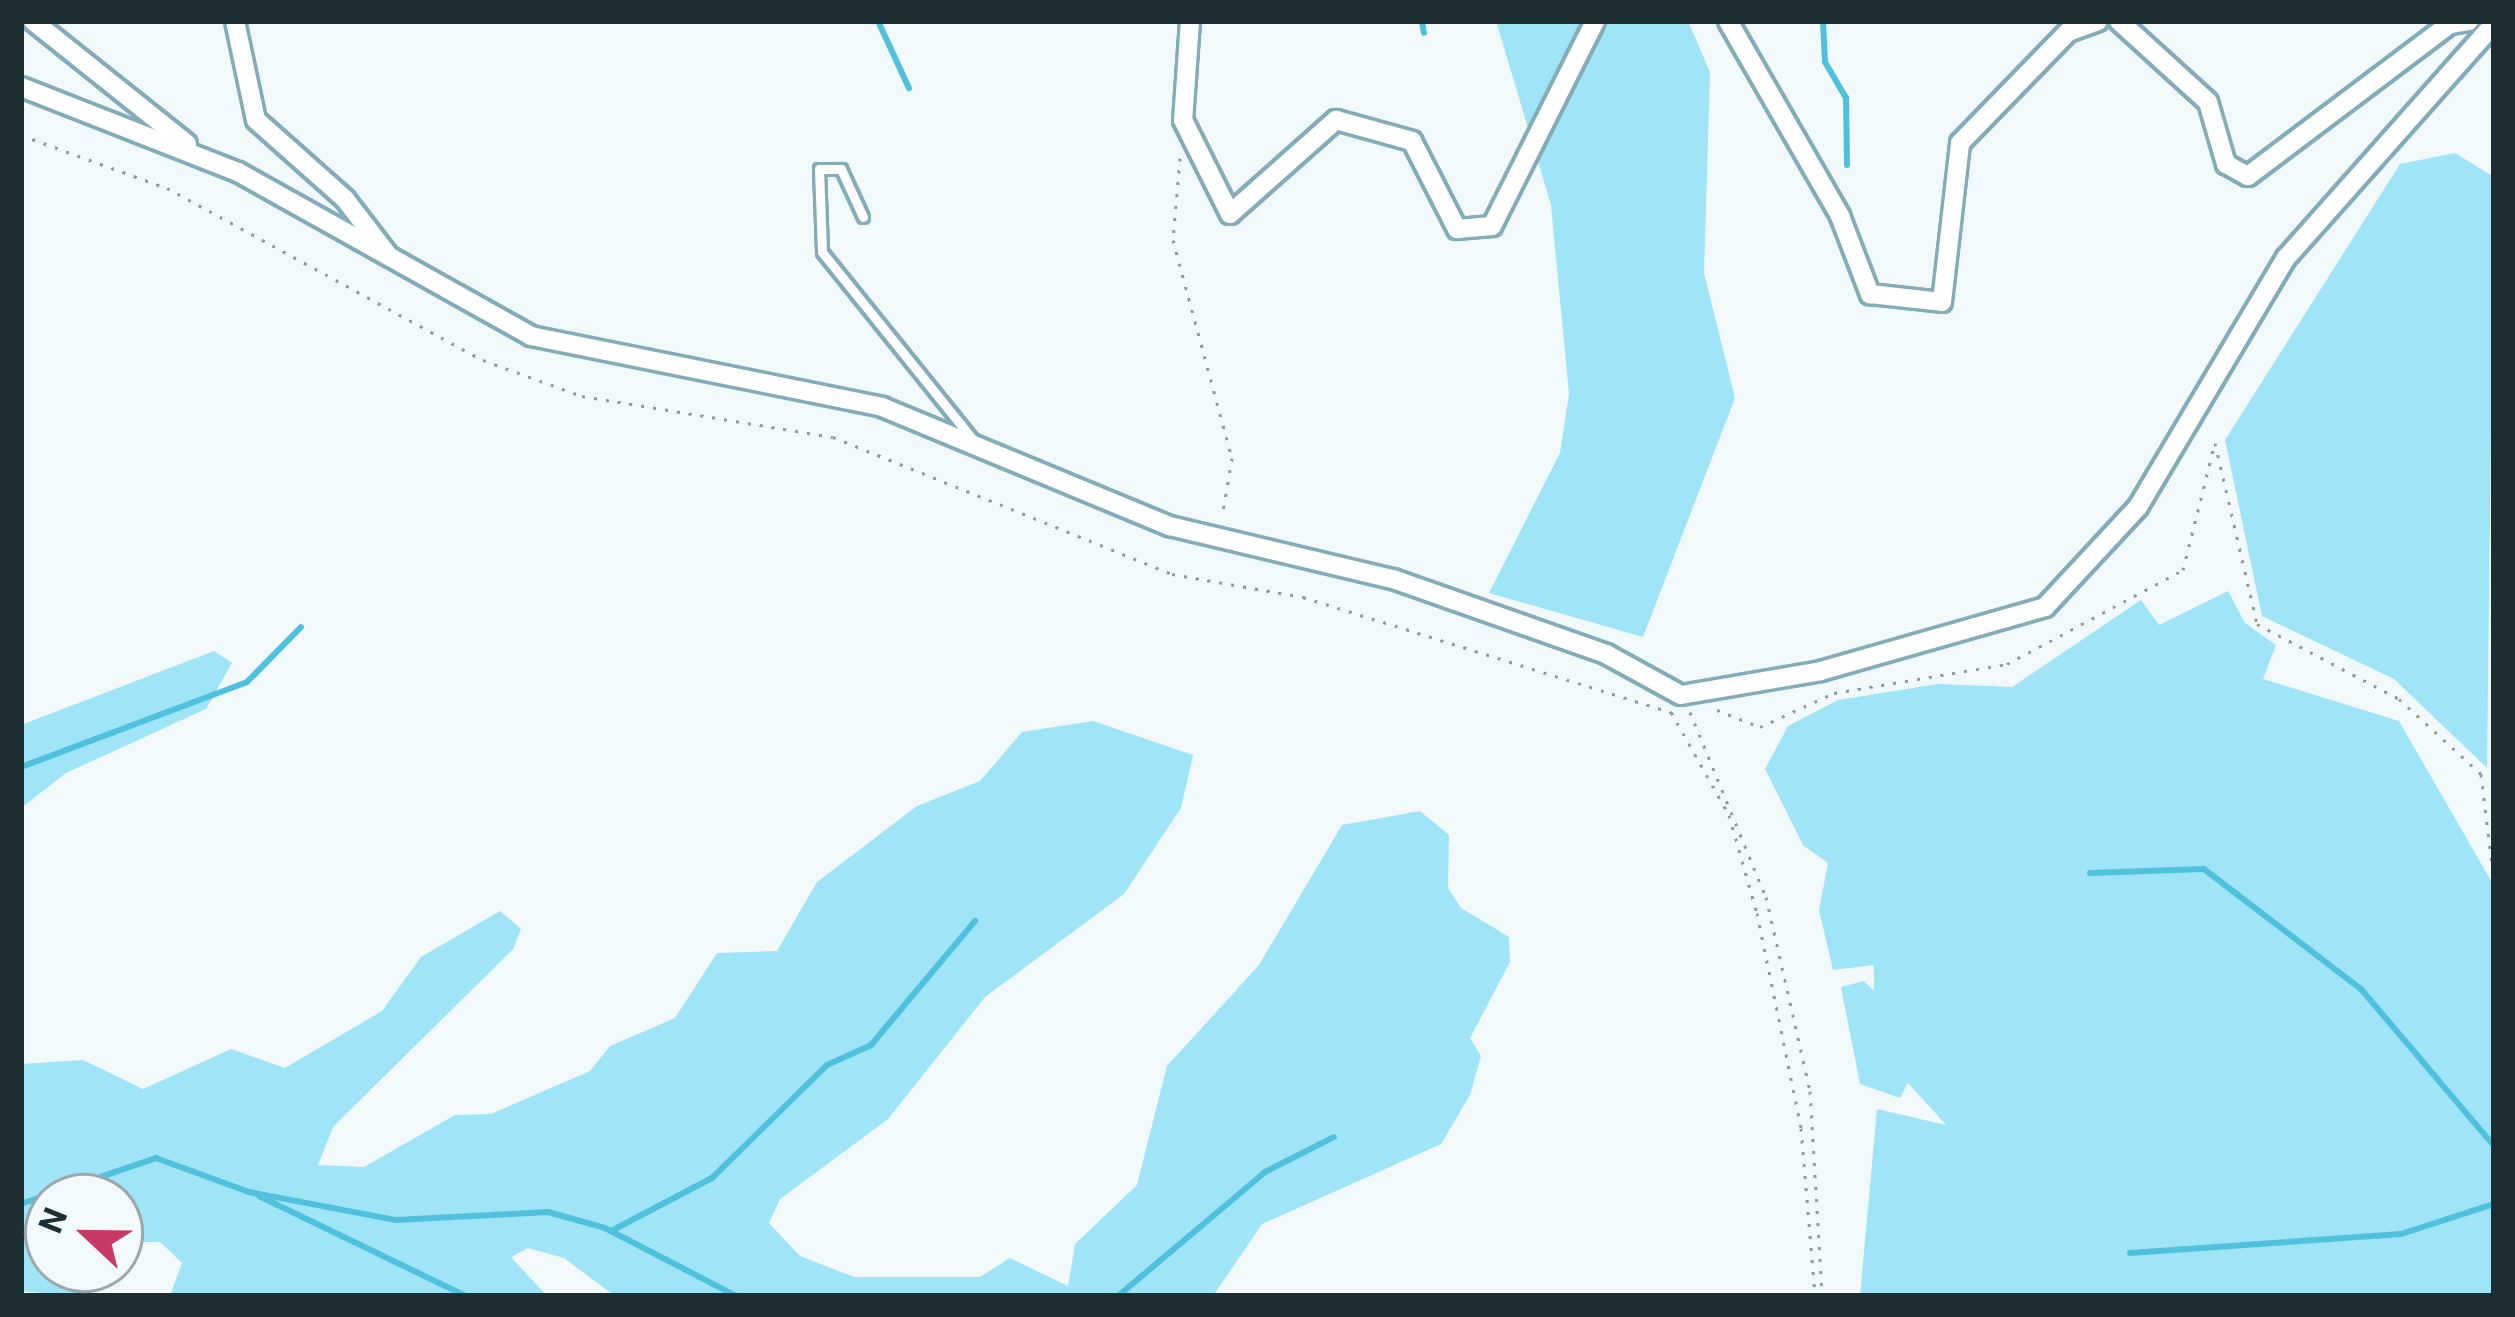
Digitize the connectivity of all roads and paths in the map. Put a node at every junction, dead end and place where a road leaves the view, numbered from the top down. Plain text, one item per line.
1 (33, 21) edge
2 (235, 21) edge
3 (1190, 21) edge
4 (1595, 21) edge
5 (1728, 21) edge
6 (2098, 21) edge
7 (2119, 21) edge
8 (2469, 21) edge
9 (2494, 24) edge
10 (21, 87) edge
11 (1183, 120) junction
12 (21, 135) edge
13 (210, 161) junction
14 (863, 217) dead end
15 (394, 263) junction
16 (981, 450) junction
17 (1220, 538) junction
18 (1684, 702) junction
19 (1680, 724) junction
20 (2494, 881) edge
21 (1818, 1296) edge

1 - 13 street
2 - 15 street
3 - 11 street
4 - 11 street
5 - 6 street
7 - 8 street
9 - 18 street
10 - 13 street
11 - 17 path
12 - 19 path
13 - 15 street
14 - 16 lane
15 - 16 street
16 - 17 street
17 - 18 street
18 - 19 path
18 - 20 path
18 - 21 path
19 - 21 path

